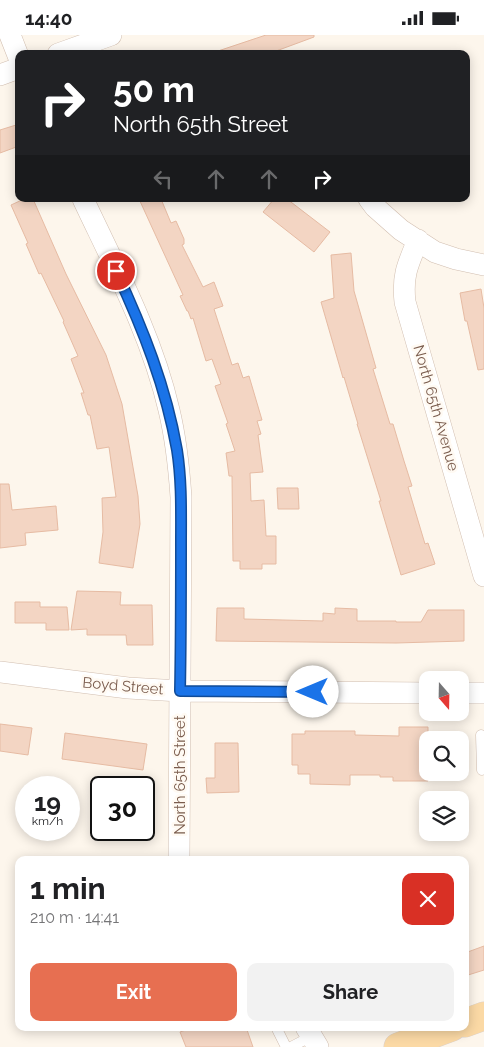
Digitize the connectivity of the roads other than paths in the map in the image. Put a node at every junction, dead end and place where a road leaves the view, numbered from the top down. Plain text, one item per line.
1 (10, 35) edge
2 (111, 35) edge
3 (16, 50) edge
4 (69, 50) edge
5 (15, 69) edge
6 (0, 75) edge
7 (84, 202) edge
8 (372, 202) edge
9 (418, 241) junction
10 (484, 265) edge
11 (484, 576) edge
12 (0, 672) edge
13 (180, 691) junction
14 (419, 693) edge
15 (469, 693) edge
16 (484, 693) edge
17 (480, 735) dead end
18 (484, 769) edge
19 (179, 856) edge
20 (484, 1016) edge
21 (469, 1022) edge
22 (278, 1031) edge
23 (441, 1031) edge
24 (312, 1037) edge
25 (286, 1047) edge
26 (291, 1047) edge
27 (398, 1047) edge

1 - 3 street
2 - 4 street
5 - 6 street
7 - 13 street, North 65th Street
8 - 9 street
9 - 10 street
9 - 11 street, North 65th Avenue
12 - 13 street, Boyd Street
13 - 14 street, Boyd Street
13 - 19 street, North 65th Street
15 - 16 street
17 - 18 lane
20 - 21 main road
22 - 25 lane
23 - 27 main road
24 - 26 lane

